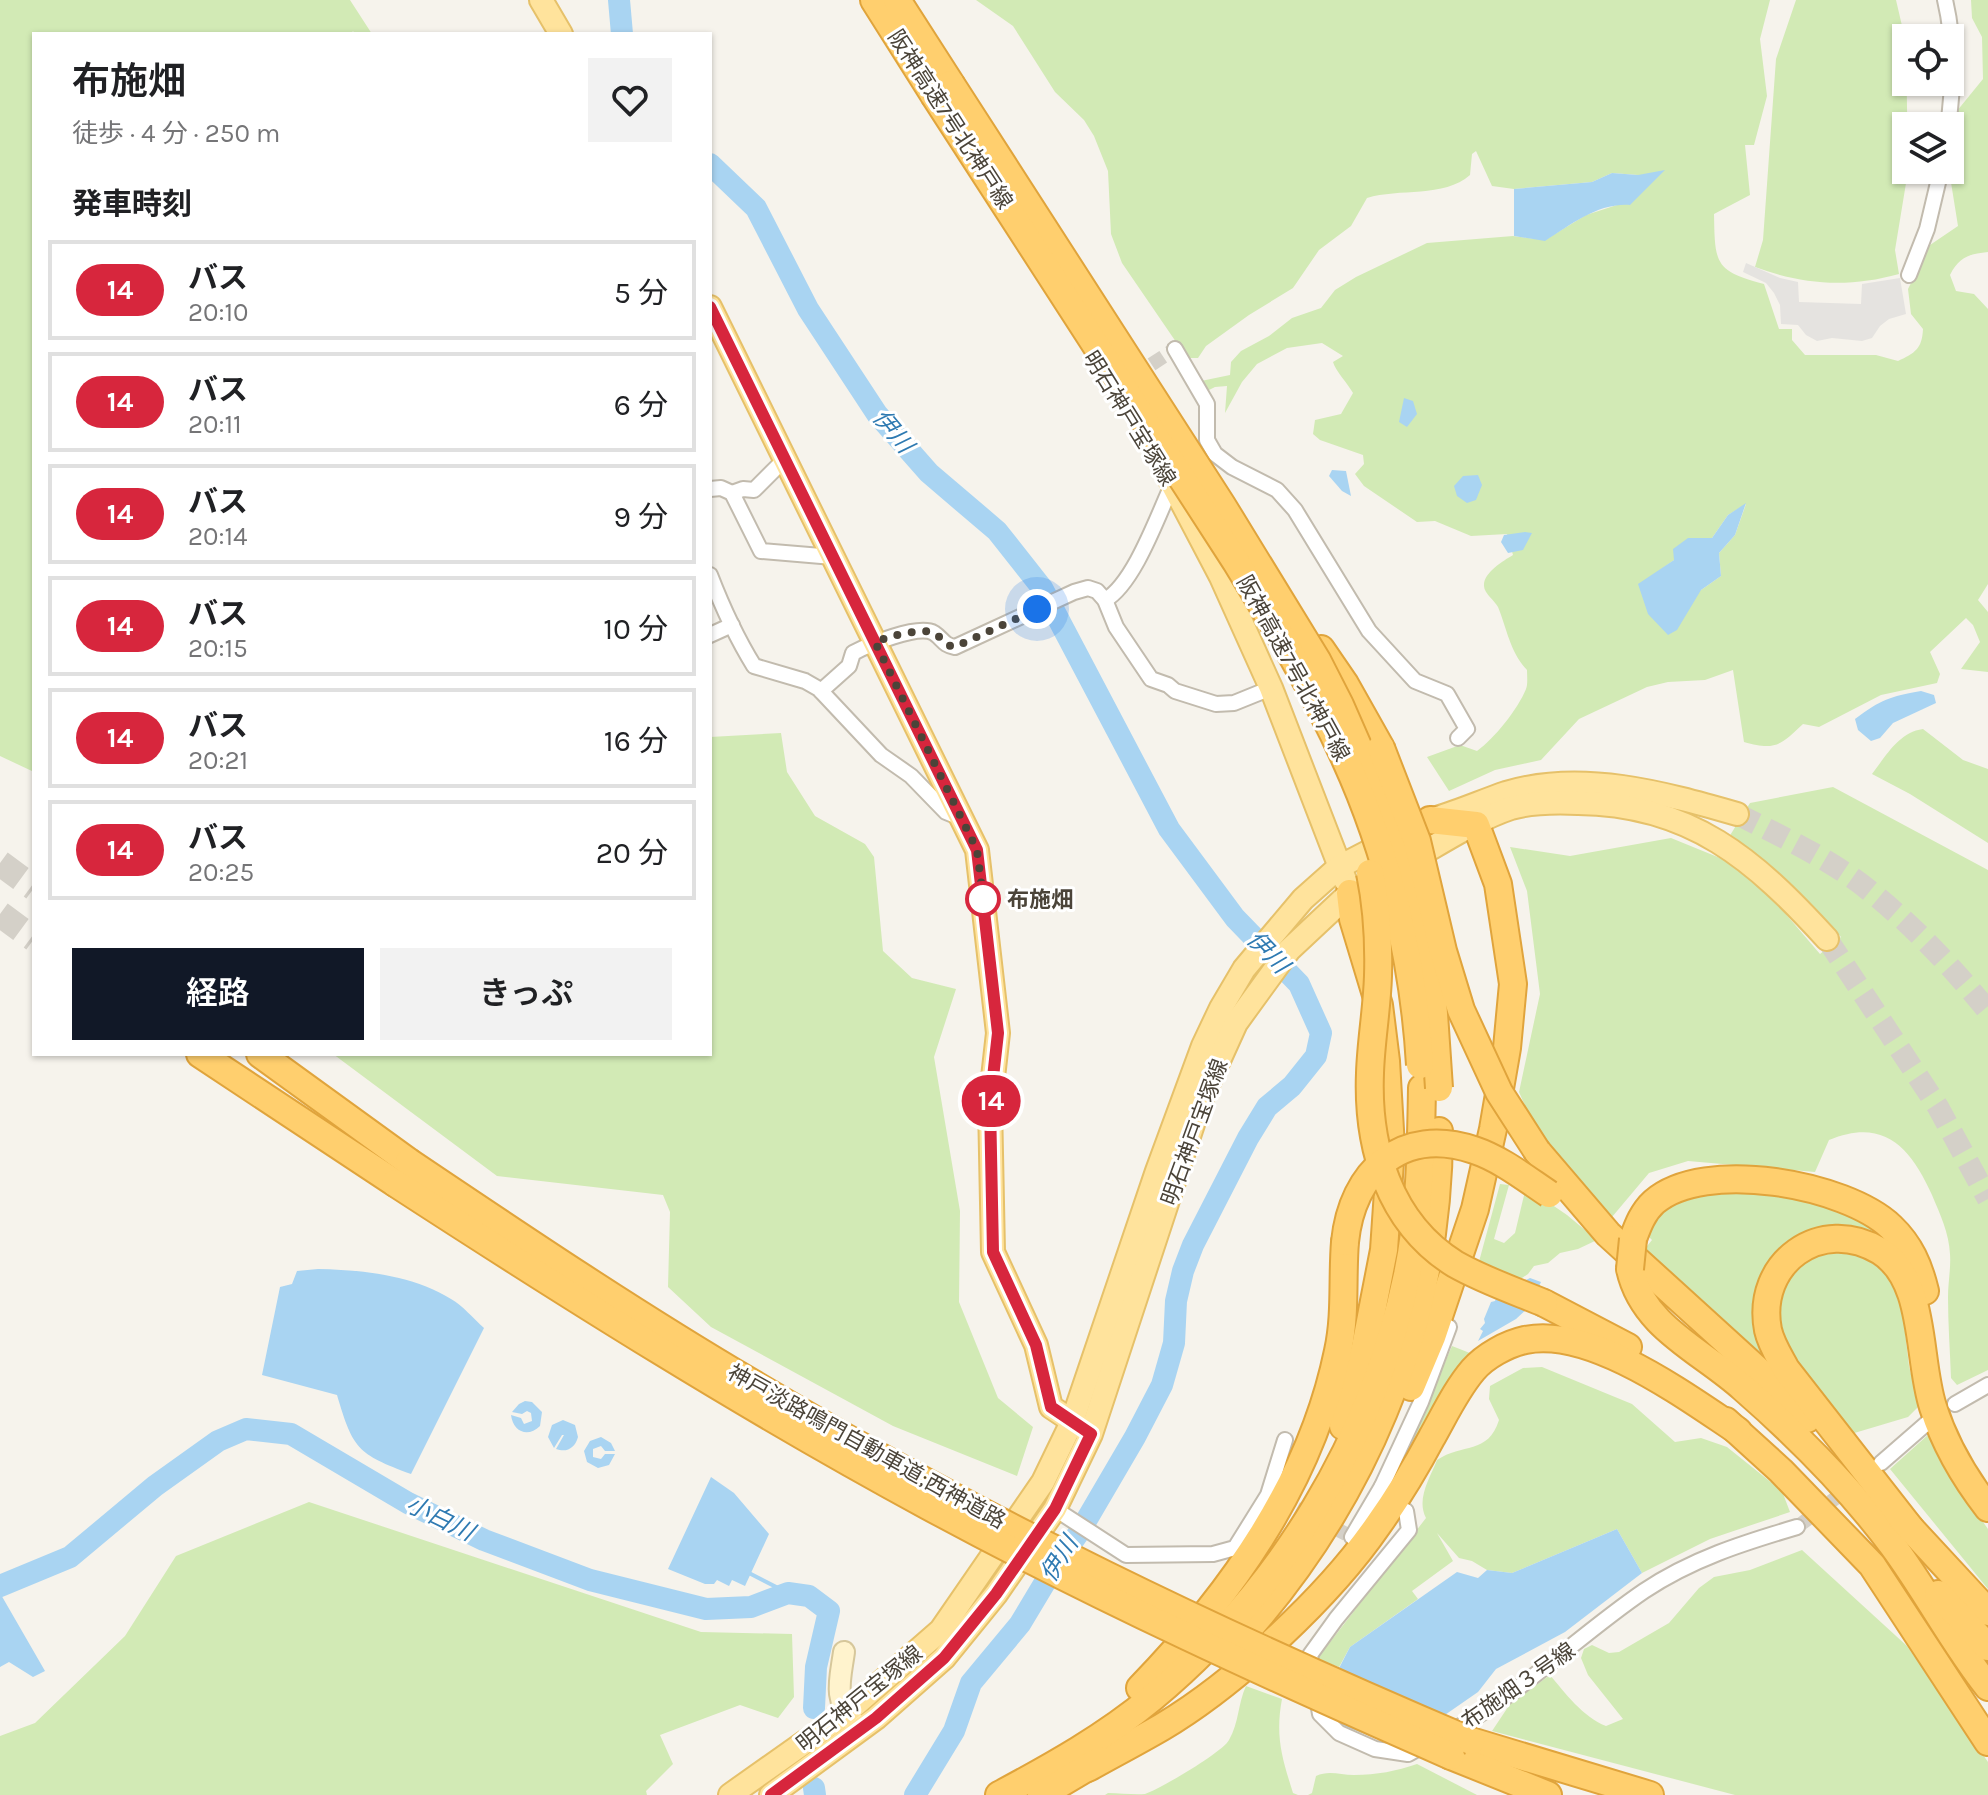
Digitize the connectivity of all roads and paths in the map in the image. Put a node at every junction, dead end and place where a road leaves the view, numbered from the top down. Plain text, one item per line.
1 (541, 0) edge
2 (864, 0) edge
3 (874, 0) edge
4 (897, 0) edge
5 (1945, 0) edge
6 (560, 32) edge
7 (1949, 112) edge
8 (1938, 184) edge
9 (1909, 275) dead end
10 (712, 311) edge
11 (1175, 349) dead end
12 (785, 459) junction
13 (1172, 485) junction
14 (712, 489) edge
15 (732, 493) junction
16 (1222, 505) junction
17 (833, 557) junction
18 (712, 580) edge
19 (1105, 600) junction
20 (732, 625) junction
21 (712, 634) edge
22 (875, 642) junction
23 (1300, 670) junction
24 (1271, 688) junction
25 (821, 691) junction
26 (1458, 738) dead end
27 (1737, 814) tunnel mouth
28 (964, 819) junction
29 (1430, 820) junction
30 (1476, 825) junction
31 (1339, 867) junction
32 (1350, 893) junction
33 (1827, 939) tunnel mouth
34 (203, 1056) edge
35 (262, 1056) edge
36 (1430, 1088) junction
37 (402, 1172) junction
38 (1620, 1236) junction
39 (1449, 1327) dead end
40 (1988, 1385) edge
41 (1955, 1404) dead end
42 (1927, 1423) dead end
43 (1082, 1428) junction
44 (1738, 1431) junction
45 (1285, 1440) dead end
46 (1881, 1463) dead end
47 (1352, 1480) junction
48 (1988, 1489) edge
49 (1988, 1508) edge
50 (1406, 1511) dead end
51 (1061, 1513) junction
52 (1797, 1527) tunnel mouth
53 (1352, 1537) dead end
54 (1903, 1538) junction
55 (1293, 1543) junction
56 (1872, 1565) junction
57 (1988, 1612) edge
58 (844, 1652) dead end
59 (1979, 1655) edge
60 (1988, 1687) edge
61 (853, 1722) junction
62 (1988, 1742) edge
63 (1461, 1749) junction
64 (1088, 1768) junction
65 (730, 1795) edge
66 (771, 1795) edge
67 (998, 1795) edge
68 (1041, 1795) edge
69 (1548, 1795) edge
70 (1607, 1795) edge
71 (1650, 1795) edge

1 - 6 main road
2 - 13 main road, 明石神戸宝塚線
3 - 23 highway, 阪神高速7号北神戸線, bridge
4 - 16 highway, 阪神高速7号北神戸線, bridge
5 - 7 street
8 - 9 street
10 - 12 main road
11 - 26 street
12 - 15 street
12 - 17 main road
13 - 19 street
13 - 24 main road, 明石神戸宝塚線
14 - 15 street
15 - 17 street
16 - 36 highway, 阪神高速7号北神戸線, bridge
16 - 38 highway, bridge
17 - 22 main road
18 - 20 street
19 - 22 street
19 - 24 street
20 - 21 street
20 - 25 street
22 - 25 street
22 - 28 main road
23 - 36 highway, 阪神高速7号北神戸線, bridge
23 - 44 highway, bridge
24 - 31 main road, 明石神戸宝塚線
25 - 28 street
27 - 29 main road
28 - 43 main road
29 - 30 highway
29 - 31 main road
30 - 32 main road
30 - 33 main road
30 - 47 highway
31 - 32 main road, 明石神戸宝塚線
31 - 43 main road, 明石神戸宝塚線
32 - 43 main road, 明石神戸宝塚線
32 - 55 highway
34 - 37 highway, 神戸淡路鳴門自動車道;西神道路
35 - 37 highway, 神戸淡路鳴門自動車道;西神道路
36 - 47 highway, 阪神高速7号北神戸線
36 - 55 highway, 阪神高速7号北神戸線
37 - 63 highway, 神戸淡路鳴門自動車道;西神道路, bridge
38 - 48 highway
38 - 54 highway
38 - 54 highway, bridge
38 - 67 highway, bridge
39 - 53 street
40 - 41 street
42 - 46 street
43 - 51 main road, 明石神戸宝塚線
43 - 61 main road, 明石神戸宝塚線
44 - 56 highway
44 - 64 highway
45 - 51 street
47 - 64 highway, 阪神高速7号北神戸線
49 - 54 highway
50 - 52 street, 布施畑３号線
51 - 61 main road, 明石神戸宝塚線
54 - 57 highway
54 - 59 highway
55 - 67 highway, 阪神高速7号北神戸線
56 - 59 highway
56 - 62 highway
58 - 61 street
59 - 60 highway
61 - 65 main road, 明石神戸宝塚線
61 - 66 main road, 明石神戸宝塚線
63 - 69 highway, 神戸淡路鳴門自動車道;西神道路
63 - 70 highway, 神戸淡路鳴門自動車道;西神道路
63 - 71 highway
64 - 68 highway, 阪神高速7号北神戸線

